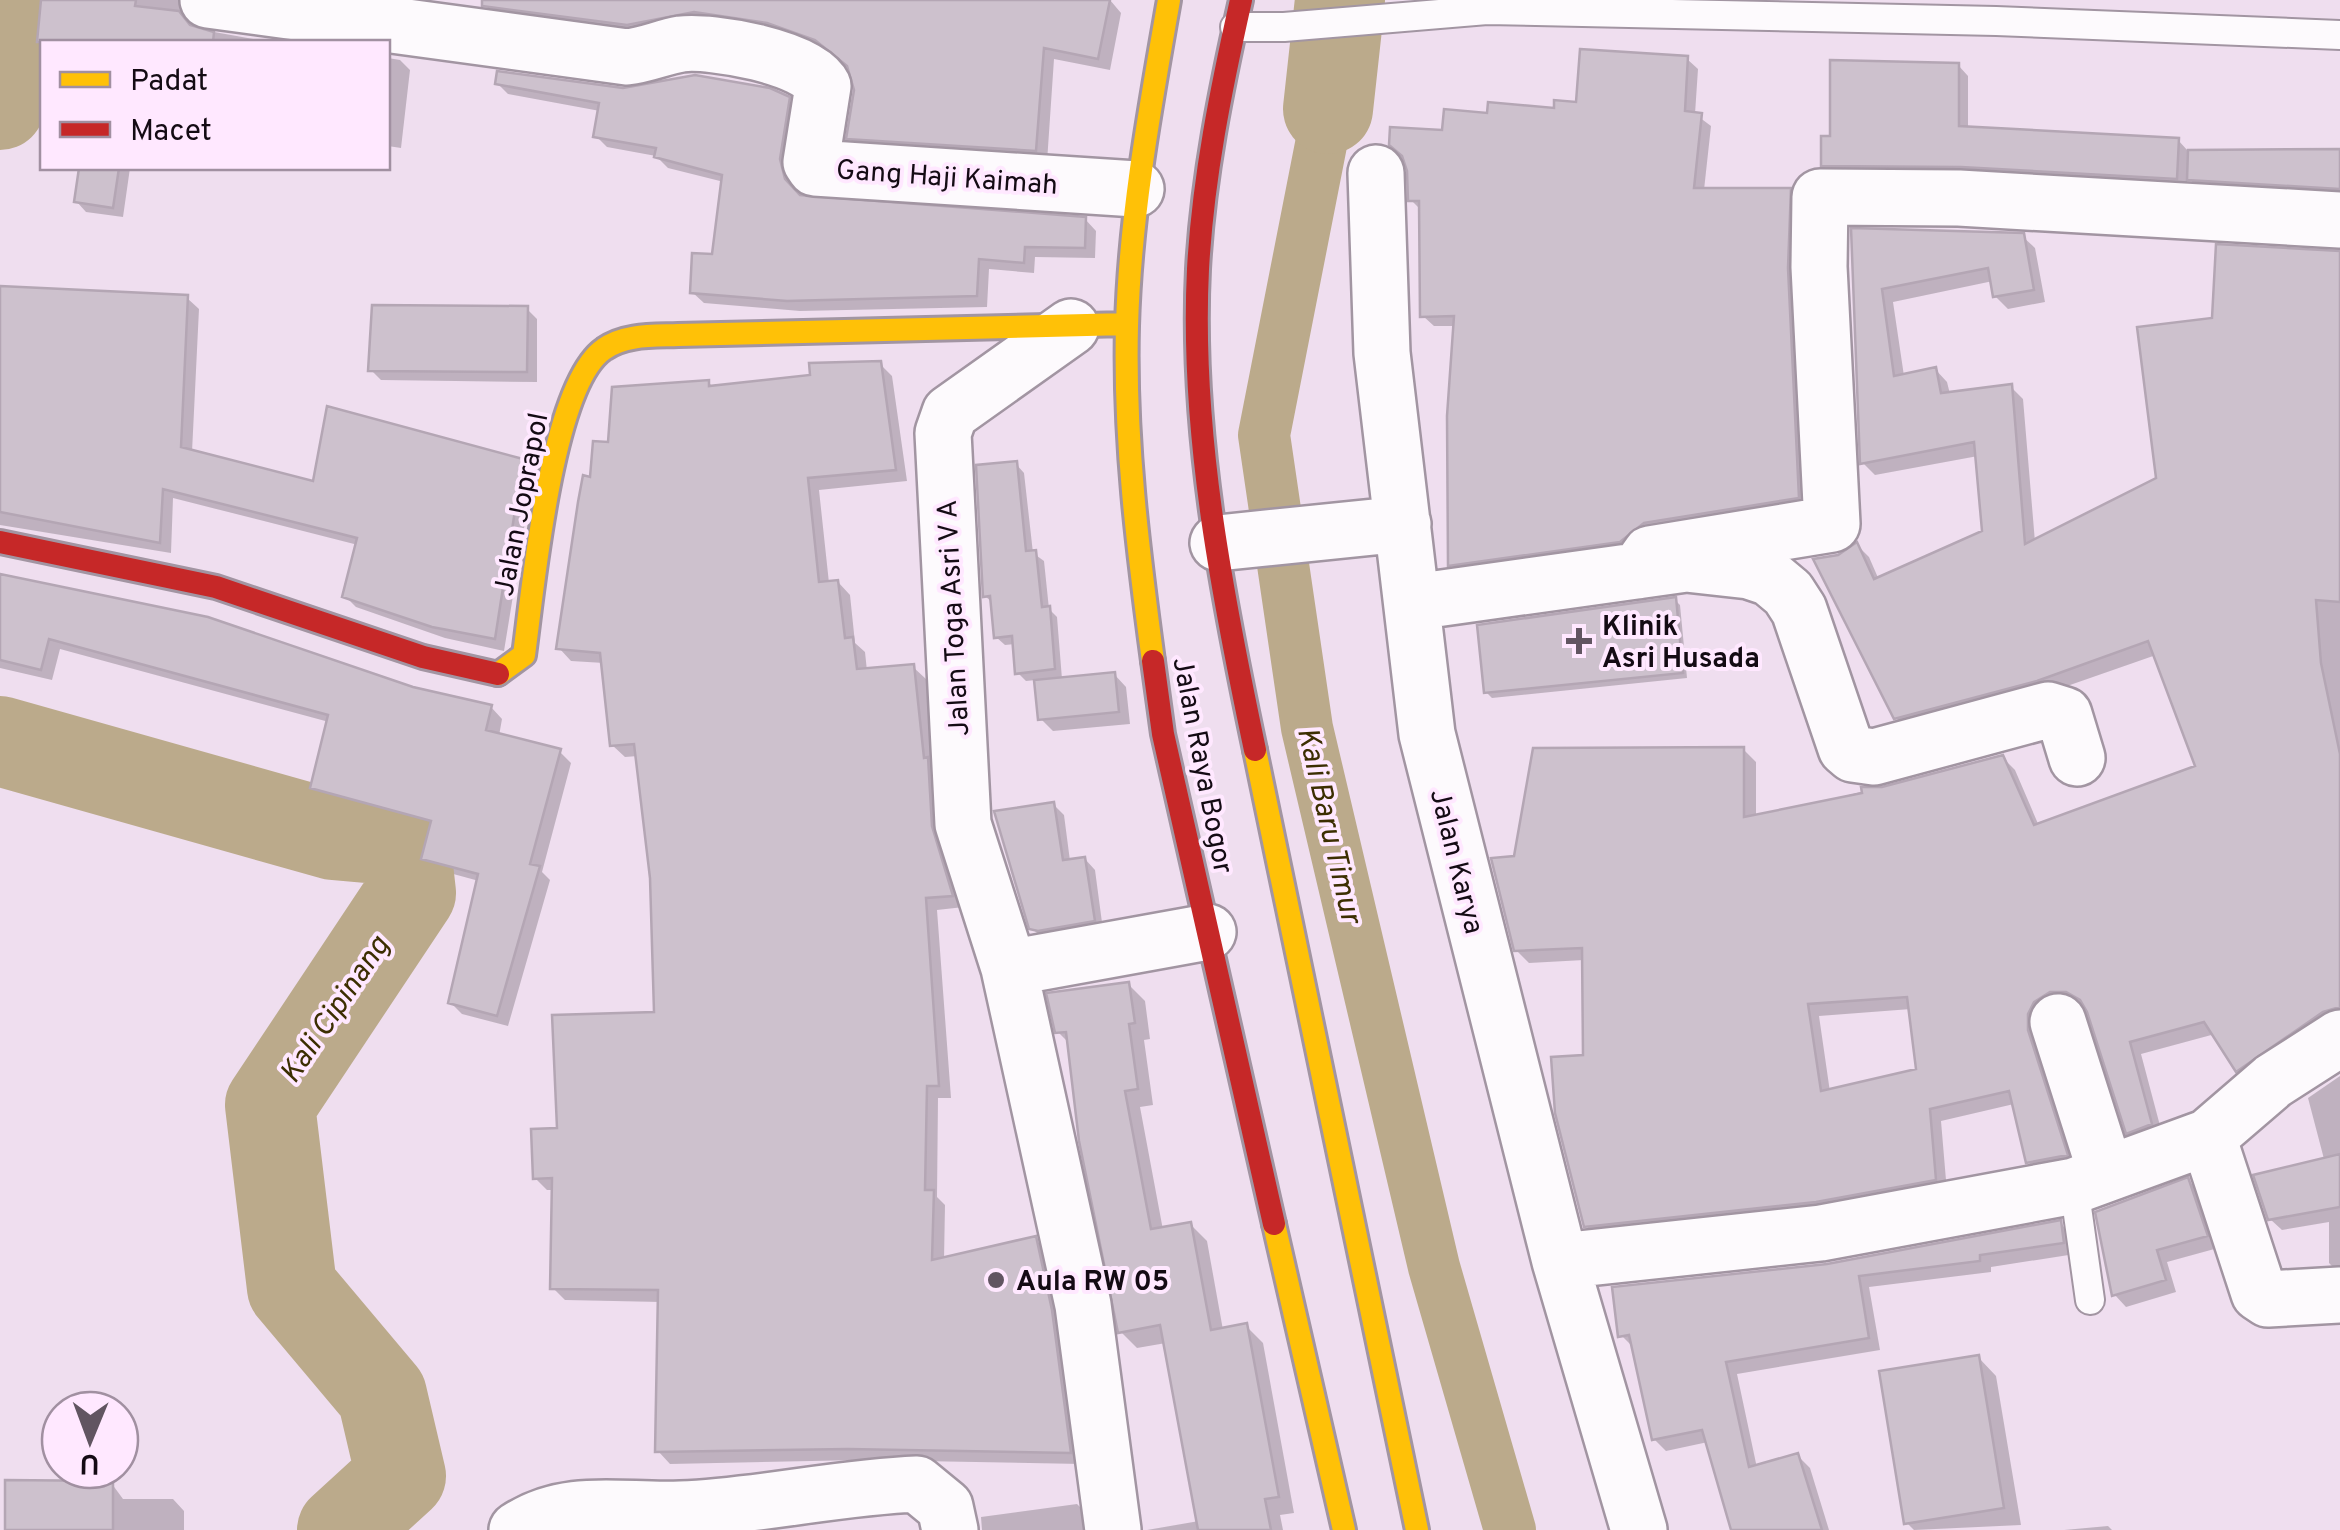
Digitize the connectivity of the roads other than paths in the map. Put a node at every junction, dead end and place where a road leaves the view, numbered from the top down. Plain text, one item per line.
1 (208, 0) edge
2 (1169, 0) edge
3 (2205, 0) edge
4 (1488, 5) edge
5 (1997, 10) edge
6 (1238, 13) edge
7 (2204, 29) junction
8 (2340, 35) edge
9 (1376, 173) dead end
10 (1136, 189) junction
11 (2340, 220) edge
12 (1126, 324) junction
13 (1071, 327) junction
14 (1402, 524) junction
15 (1229, 541) junction
16 (0, 542) edge
17 (1638, 571) junction
18 (1414, 602) junction
19 (2076, 758) dead end
20 (1208, 932) junction
21 (1009, 968) junction
22 (2058, 1022) dead end
23 (2340, 1038) edge
24 (2208, 1137) junction
25 (2090, 1180) junction
26 (1560, 1261) junction
27 (2340, 1295) edge
28 (2090, 1300) dead end
29 (679, 1520) edge
30 (518, 1530) edge
31 (950, 1530) edge
32 (1114, 1530) edge
33 (1344, 1530) edge
34 (1416, 1530) edge
35 (1639, 1530) edge

1 - 10 street, Gang Haji Kaimah
2 - 10 main road, Jalan Raya Bogor
3 - 7 lane
4 - 5 lane
4 - 6 lane
5 - 7 lane
6 - 15 main road, Jalan Raya Bogor
7 - 8 lane
9 - 14 street, Jalan Karya
10 - 12 main road, Jalan Raya Bogor
11 - 17 street
12 - 13 main road, Jalan Joprapol
12 - 20 main road, Jalan Raya Bogor
13 - 16 main road, Jalan Joprapol
13 - 21 street, Jalan Toga Asri V A
14 - 15 street
14 - 18 street, Jalan Karya
15 - 34 main road, Jalan Raya Bogor
17 - 18 street
17 - 19 street
18 - 26 street, Jalan Karya
20 - 21 street
20 - 33 main road, Jalan Raya Bogor
21 - 32 street
22 - 25 street
23 - 24 street
24 - 25 street
24 - 27 street
25 - 26 street
25 - 28 lane
26 - 35 street, Jalan Karya
29 - 30 street
29 - 31 street

